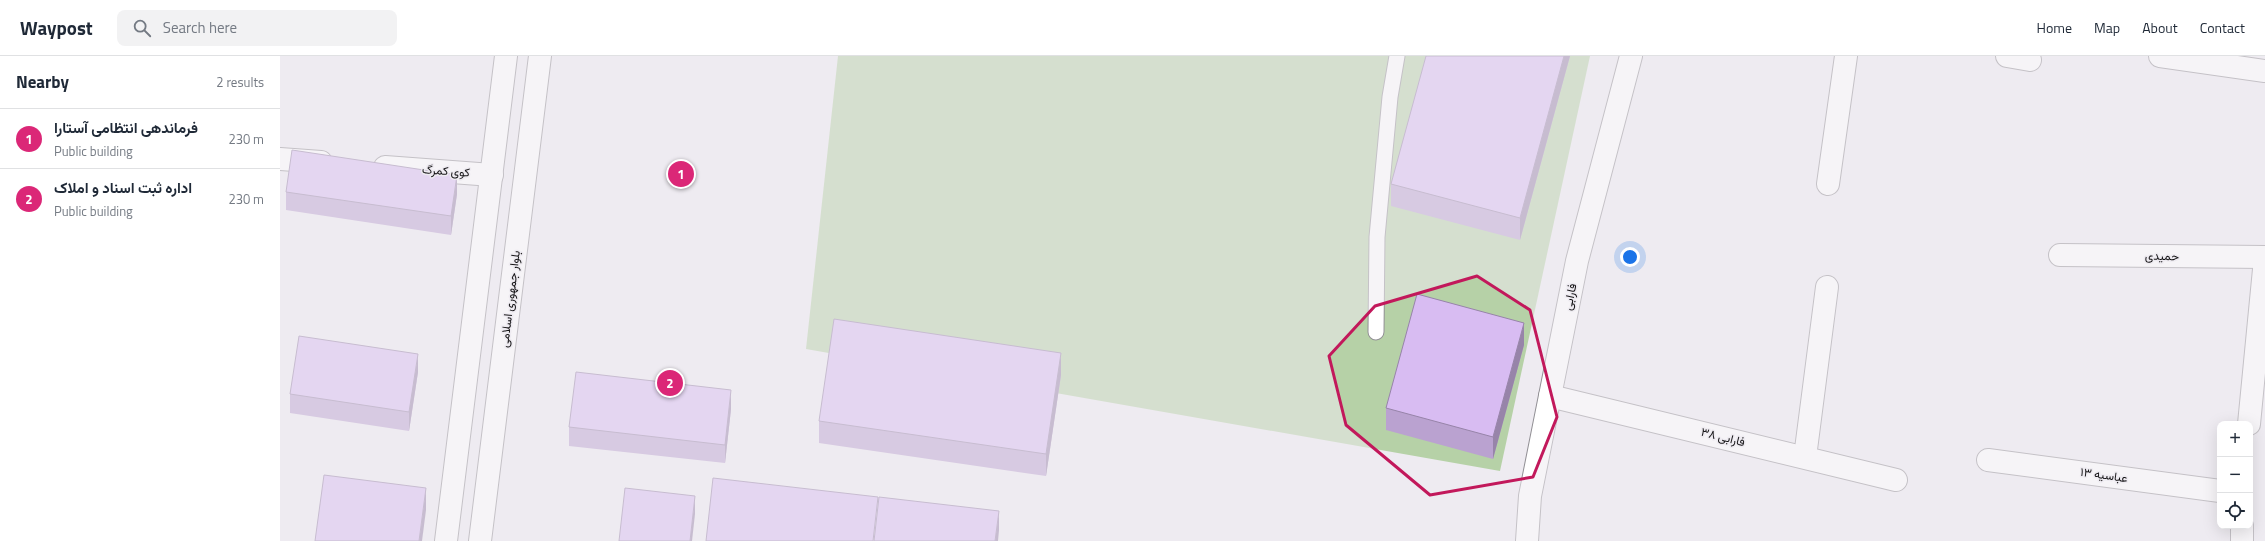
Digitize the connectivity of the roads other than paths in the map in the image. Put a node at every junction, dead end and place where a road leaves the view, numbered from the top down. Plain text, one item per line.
1 (506, 56) edge
2 (540, 56) edge
3 (1397, 56) edge
4 (1631, 56) edge
5 (1846, 56) edge
6 (2007, 56) edge
7 (2160, 56) edge
8 (2030, 60) dead end
9 (2265, 71) edge
10 (280, 159) edge
11 (343, 164) edge
12 (366, 166) edge
13 (492, 175) junction
14 (1828, 184) dead end
15 (2060, 255) dead end
16 (2265, 258) edge
17 (1828, 287) dead end
18 (1376, 332) dead end
19 (1550, 396) junction
20 (2250, 421) edge
21 (1805, 457) junction
22 (1988, 460) dead end
23 (1896, 480) dead end
24 (2217, 491) edge
25 (2242, 529) edge
26 (446, 541) edge
27 (480, 541) edge
28 (1527, 541) edge
29 (2242, 541) edge

1 - 13 street
2 - 27 street, بلوار جمهوری اسلامی
3 - 18 lane
4 - 19 street, فارابی
5 - 14 street
6 - 8 street
7 - 9 street
10 - 11 street
12 - 13 street, کوی کمرگ
13 - 26 street
15 - 16 street, حمیدی
16 - 20 street
17 - 21 street
19 - 21 street, فارابی ۳۸
19 - 28 street, فارابی
21 - 23 street, فارابی ۳۸
22 - 24 street, عباسیه ۱۳
25 - 29 street

